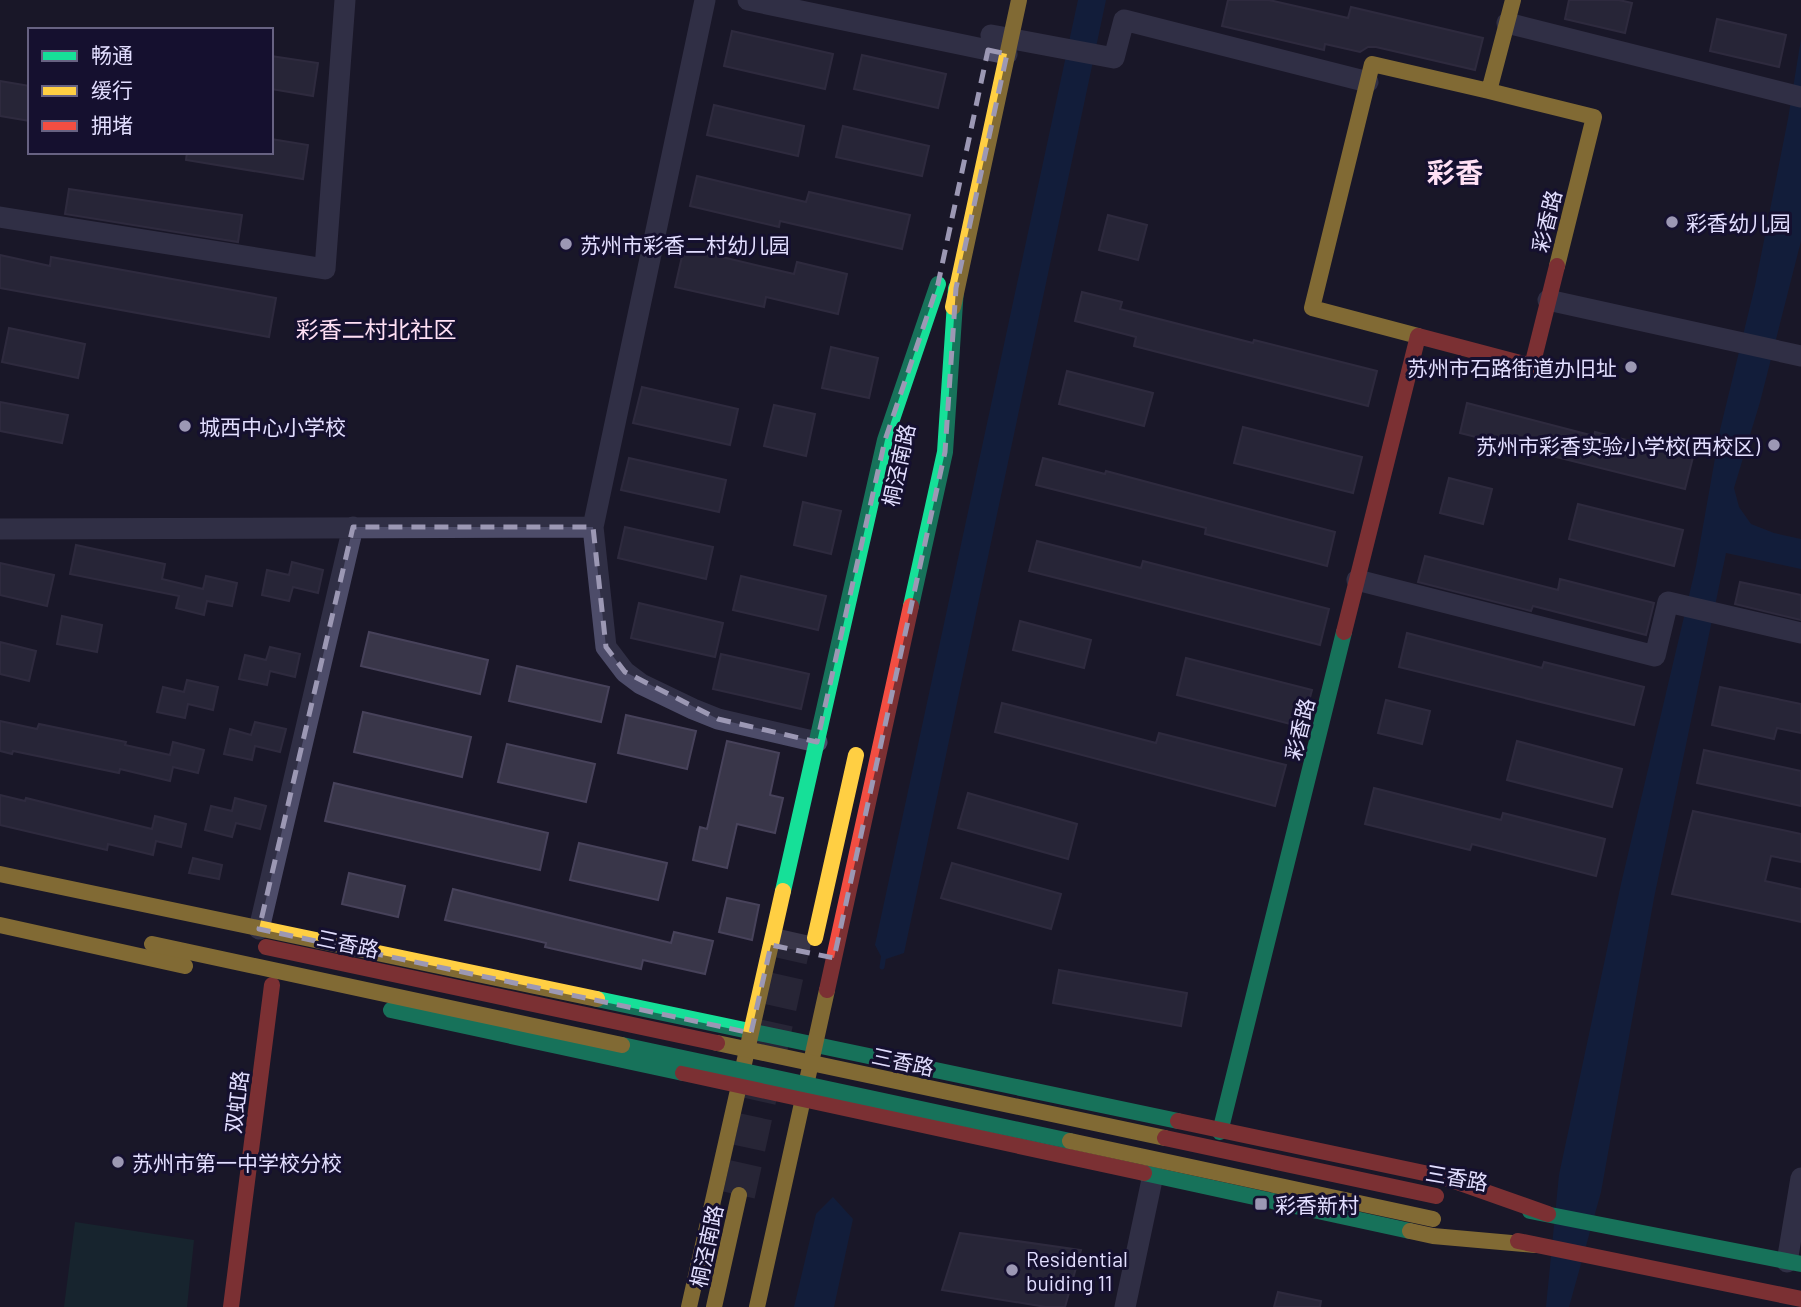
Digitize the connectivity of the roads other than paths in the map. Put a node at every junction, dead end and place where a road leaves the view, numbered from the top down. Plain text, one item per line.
1 (345, 0) edge
2 (705, 0) edge
3 (748, 0) edge
4 (1018, 0) edge
5 (1513, 0) edge
6 (1507, 23) junction
7 (996, 44) junction
8 (1368, 82) junction
9 (1489, 91) junction
10 (1794, 95) edge
11 (0, 217) edge
12 (957, 288) junction
13 (1548, 300) junction
14 (1418, 336) junction
15 (1801, 356) edge
16 (931, 411) dead end
17 (909, 420) dead end
18 (353, 527) junction
19 (593, 527) junction
20 (0, 529) edge
21 (1357, 580) junction
22 (1801, 634) edge
23 (860, 735) dead end
24 (817, 742) junction
25 (0, 874) edge
26 (0, 880) edge
27 (142, 920) dead end
28 (0, 922) edge
29 (255, 937) junction
30 (816, 938) tunnel mouth
31 (272, 985) junction
32 (751, 1033) junction
33 (815, 1046) junction
34 (739, 1086) junction
35 (803, 1100) junction
36 (1220, 1132) junction
37 (719, 1175) junction
38 (1153, 1175) junction
39 (1801, 1178) edge
40 (1549, 1214) junction
41 (1538, 1245) junction
42 (1794, 1263) edge
43 (1801, 1299) edge
44 (231, 1307) edge
45 (689, 1307) edge
46 (714, 1307) edge
47 (757, 1307) edge
48 (1125, 1307) edge

1 - 11 street
2 - 19 street
3 - 7 street
4 - 7 main road, 桐泾南路
5 - 6 main road
6 - 9 main road
6 - 10 street
7 - 8 street
7 - 12 main road, 桐泾南路
8 - 9 main road, 彩香路
8 - 14 main road, 彩香路
9 - 13 main road, 彩香路
12 - 16 main road, 桐泾南路
12 - 33 main road
13 - 14 main road, 彩香路
13 - 15 street
14 - 21 main road, 彩香路
17 - 24 main road, 桐泾南路
18 - 19 street
18 - 20 street
18 - 29 street
19 - 24 street
21 - 22 street
21 - 36 main road, 彩香路
23 - 30 main road
24 - 32 main road
25 - 29 main road
26 - 27 main road
28 - 31 main road
28 - 41 main road, 三香路, bridge
29 - 32 main road
29 - 40 main road, 三香路, bridge
31 - 34 main road
31 - 44 main road, 双虹路
32 - 33 main road
32 - 34 main road
33 - 35 main road
33 - 36 main road
34 - 35 main road
34 - 37 main road
35 - 38 main road
35 - 47 main road
36 - 40 main road
37 - 45 main road
37 - 46 main road, 桐泾南路
38 - 41 main road
38 - 48 street
39 - 42 street
40 - 42 main road, 三香路
41 - 43 main road, 三香路

